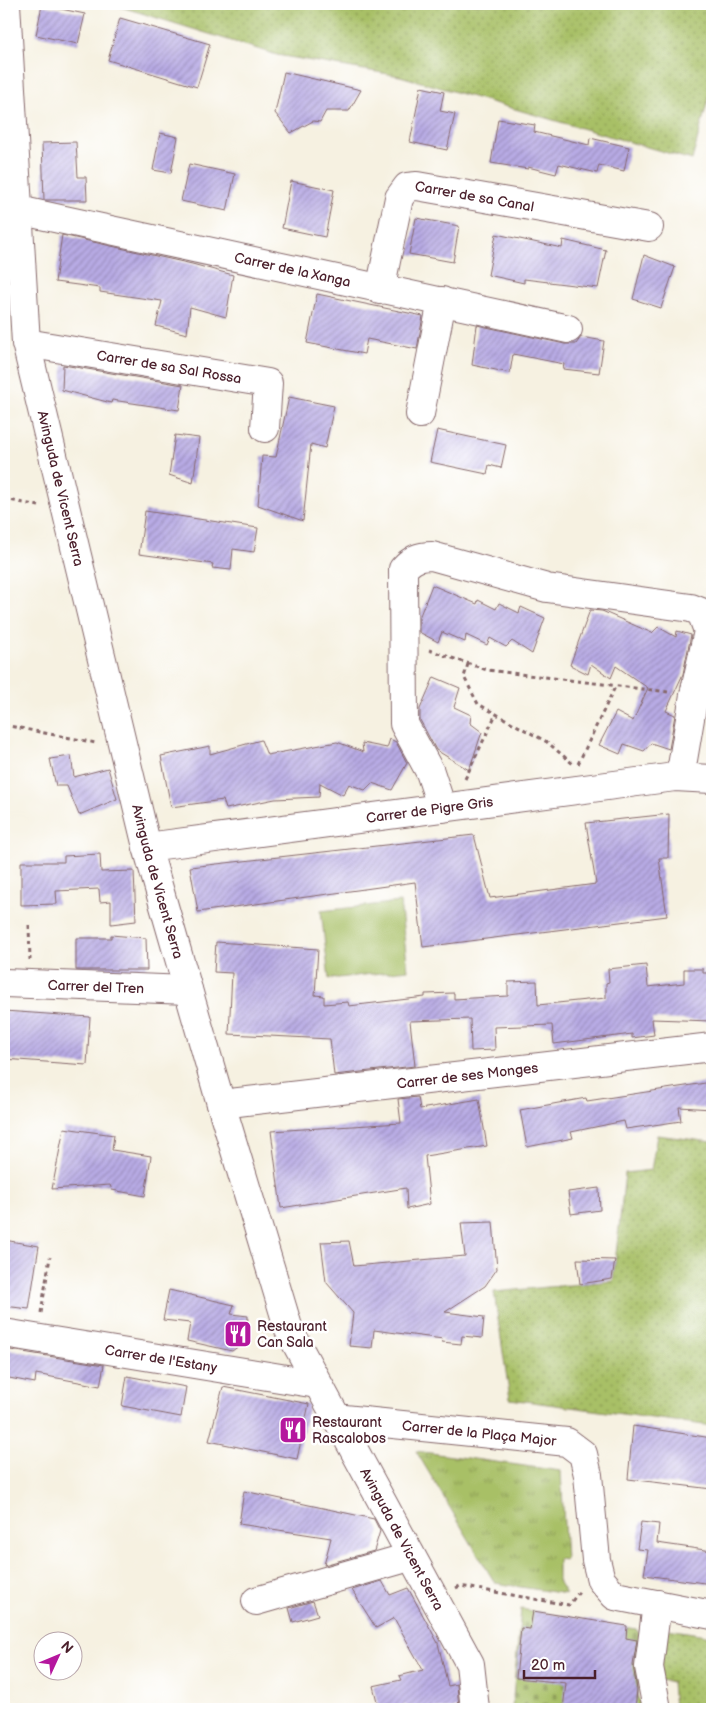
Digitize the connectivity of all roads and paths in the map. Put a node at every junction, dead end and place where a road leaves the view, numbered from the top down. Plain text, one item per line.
1 (6, 4) edge
2 (13, 201) edge
3 (649, 227) dead end
4 (380, 290) junction
5 (442, 301) junction
6 (568, 329) dead end
7 (26, 344) junction
8 (420, 414) dead end
9 (265, 428) dead end
10 (4, 499) edge
11 (66, 512) junction
12 (425, 648) dead end
13 (468, 664) junction
14 (616, 685) junction
15 (694, 695) junction
16 (496, 714) junction
17 (4, 725) edge
18 (124, 749) junction
19 (675, 777) junction
20 (712, 779) edge
21 (453, 806) junction
22 (147, 847) junction
23 (29, 925) dead end
24 (4, 983) edge
25 (30, 986) junction
26 (188, 990) junction
27 (712, 1047) edge
28 (221, 1104) junction
29 (50, 1257) dead end
30 (4, 1333) edge
31 (36, 1338) junction
32 (318, 1384) junction
33 (335, 1418) junction
34 (410, 1554) junction
35 (601, 1580) junction
36 (435, 1598) junction
37 (256, 1601) dead end
38 (657, 1604) junction
39 (712, 1615) edge
40 (475, 1709) edge
41 (657, 1709) edge

1 - 2 street, Avinguda de Vicent Serra
2 - 4 street, Carrer de la Xanga
2 - 7 street, Avinguda de Vicent Serra
3 - 4 street, Carrer de sa Canal
4 - 5 street, Carrer de la Xanga
5 - 6 street, Carrer de la Xanga
5 - 8 street
7 - 9 street, Carrer de sa Sal Rossa
7 - 11 street, Avinguda de Vicent Serra
10 - 11 path
11 - 18 street, Avinguda de Vicent Serra
12 - 13 path
13 - 14 path
13 - 16 path
14 - 15 path
14 - 16 path
15 - 19 street
15 - 21 street
16 - 21 path
17 - 18 path
18 - 22 street, Avinguda de Vicent Serra
19 - 20 street, Carrer de Pigre Gris
19 - 21 street, Carrer de Pigre Gris
21 - 22 street, Carrer de Pigre Gris
22 - 26 street, Avinguda de Vicent Serra
23 - 25 path
24 - 25 street, Carrer del Tren
25 - 26 street, Carrer del Tren
26 - 28 street, Avinguda de Vicent Serra
27 - 28 street, Carrer de ses Monges
28 - 32 street, Avinguda de Vicent Serra
29 - 31 path
30 - 31 street, Carrer de l'Estany
31 - 32 street, Carrer de l'Estany
32 - 33 street, Avinguda de Vicent Serra
33 - 34 street, Avinguda de Vicent Serra
33 - 35 street, Carrer de la Plaça Major
34 - 36 street, Avinguda de Vicent Serra
34 - 37 street
35 - 36 path
35 - 38 street
36 - 40 street, Avinguda de Vicent Serra
38 - 39 street
38 - 41 street

